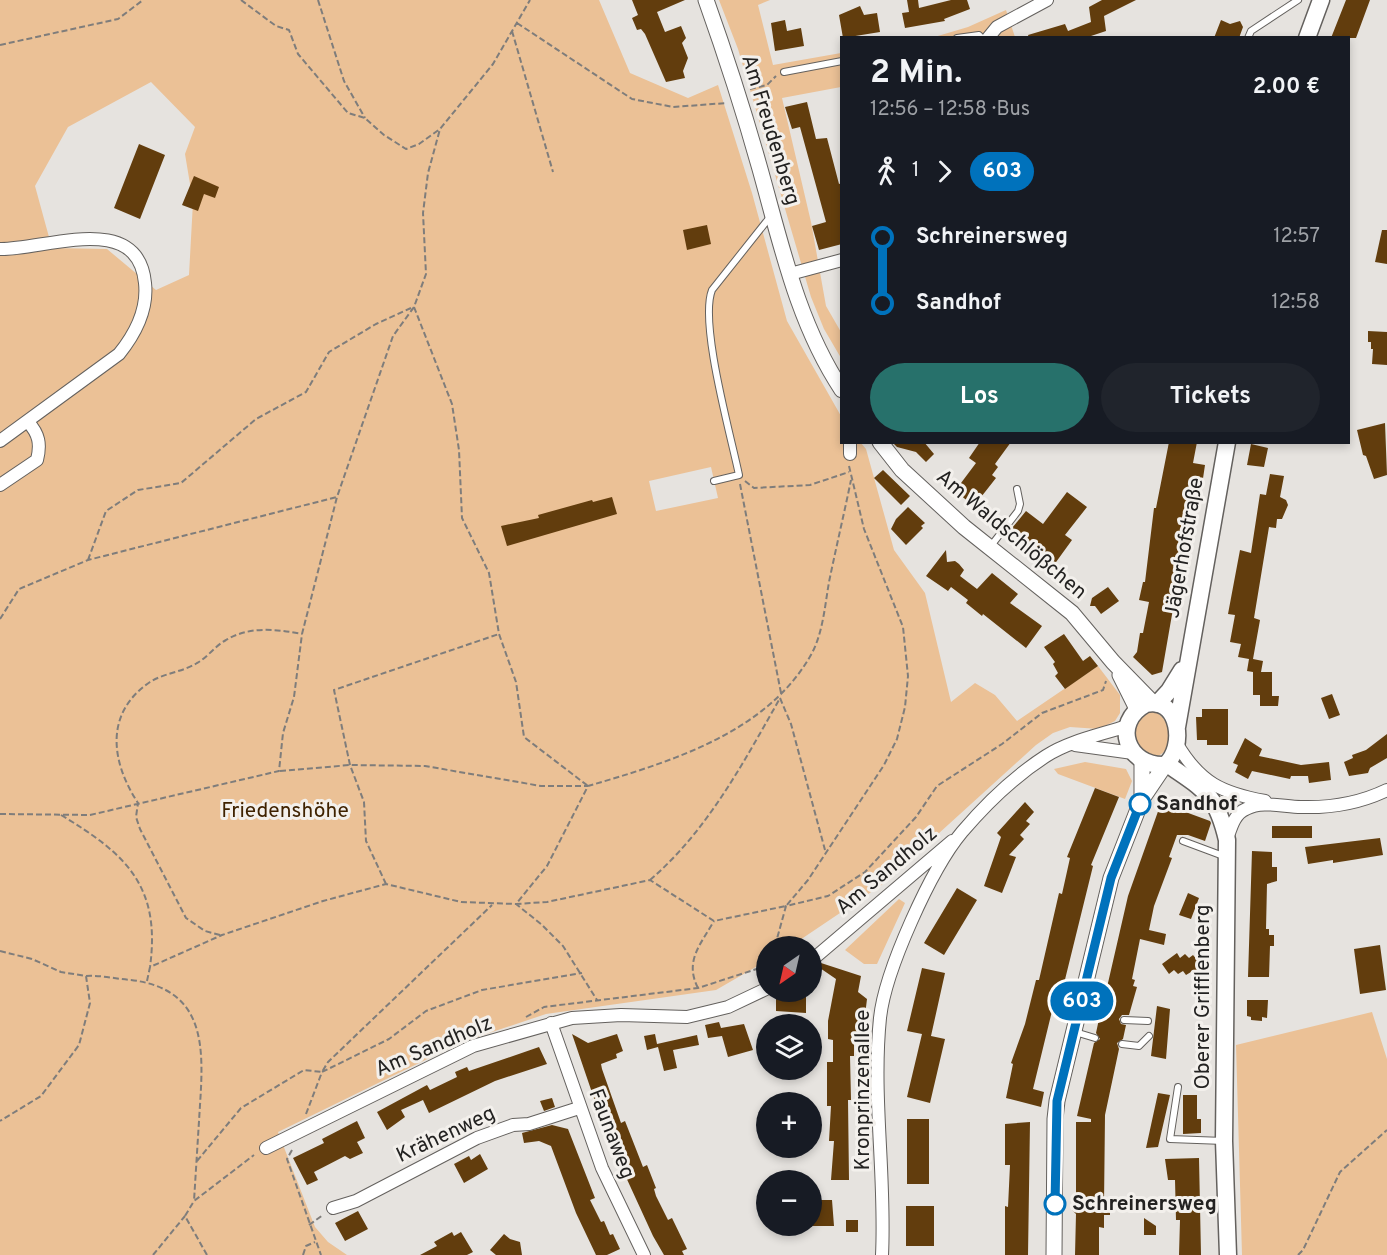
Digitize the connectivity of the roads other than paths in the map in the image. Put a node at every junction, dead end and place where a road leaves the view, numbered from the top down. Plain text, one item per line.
1 (706, 0) edge
2 (1047, 0) edge
3 (1298, 0) edge
4 (1321, 0) edge
5 (990, 36) edge
6 (1249, 36) edge
7 (1308, 36) edge
8 (840, 61) edge
9 (784, 72) road end
10 (773, 214) junction
11 (0, 249) edge
12 (840, 260) edge
13 (790, 273) junction
14 (840, 389) edge
15 (28, 422) junction
16 (0, 441) edge
17 (882, 444) edge
18 (1227, 444) edge
19 (714, 481) dead end
20 (0, 485) edge
21 (1017, 489) dead end
22 (990, 547) junction
23 (1187, 661) junction
24 (1149, 705) junction
25 (1127, 726) junction
26 (1177, 727) junction
27 (1177, 744) junction
28 (1071, 745) junction
29 (1137, 757) junction
30 (1166, 765) junction
31 (1387, 790) edge
32 (1142, 800) junction
33 (1302, 807) junction
34 (960, 834) junction
35 (1227, 840) junction
36 (1183, 841) dead end
37 (1227, 858) junction
38 (822, 951) edge
39 (756, 993) edge
40 (1080, 1009) junction
41 (1101, 1014) dead end
42 (1124, 1020) dead end
43 (1148, 1021) dead end
44 (551, 1023) junction
45 (1074, 1032) junction
46 (1149, 1036) dead end
47 (1095, 1038) dead end
48 (1122, 1044) dead end
49 (1178, 1087) dead end
50 (579, 1108) junction
51 (1224, 1141) junction
52 (266, 1148) road end
53 (333, 1208) road end
54 (644, 1255) edge
55 (882, 1255) edge
56 (1054, 1255) edge
57 (1228, 1255) edge

1 - 10 street, Am Freudenberg
2 - 5 street
3 - 6 lane
4 - 7 main road
8 - 9 lane
10 - 13 street, Am Freudenberg
10 - 19 lane
11 - 15 street
12 - 13 street
13 - 14 street, Am Freudenberg
15 - 16 street
15 - 20 street
17 - 22 street, Am Waldschlößchen
18 - 23 main road, Jägerhofstraße
21 - 22 lane
22 - 24 street, Am Waldschlößchen
23 - 24 main road, Jägerhofstraße
23 - 26 main road, Jägerhofstraße
24 - 25 main road
24 - 26 main road
25 - 28 street, Kronprinzenallee
25 - 29 main road
26 - 27 main road
27 - 30 main road
27 - 33 street
28 - 29 street
28 - 34 street, Kronprinzenallee
29 - 30 main road
29 - 32 street
30 - 32 street
30 - 35 main road, Oberer Grifflenberg
31 - 33 street
32 - 40 street
33 - 35 street
34 - 38 street, Am Sandholz
34 - 55 street, Kronprinzenallee
35 - 37 main road, Oberer Grifflenberg
36 - 37 lane
37 - 51 main road, Oberer Grifflenberg
39 - 44 street, Am Sandholz
40 - 41 lane
40 - 45 street
42 - 43 lane
44 - 50 street, Faunaweg
44 - 52 street, Am Sandholz
45 - 47 lane
45 - 56 street
46 - 48 lane
49 - 51 lane
50 - 53 street, Krähenweg
50 - 54 street, Faunaweg
51 - 57 main road, Oberer Grifflenberg

